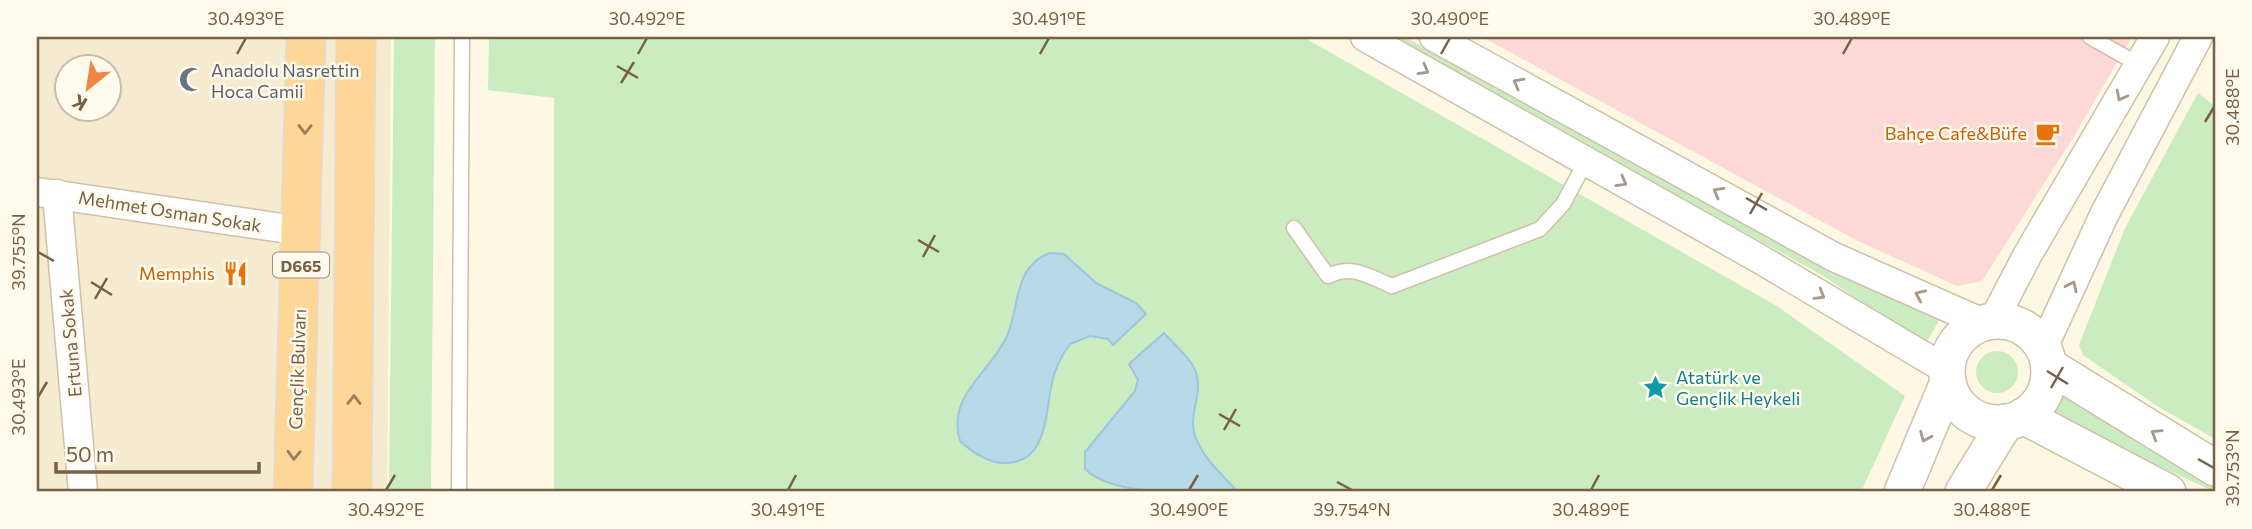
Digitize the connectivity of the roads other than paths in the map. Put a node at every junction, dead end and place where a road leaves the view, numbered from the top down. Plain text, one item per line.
1 (306, 37) edge
2 (356, 37) edge
3 (462, 37) edge
4 (1365, 37) edge
5 (1434, 37) edge
6 (2090, 37) edge
7 (2155, 37) edge
8 (2197, 37) edge
9 (2138, 64) junction
10 (2174, 84) junction
11 (1586, 161) junction
12 (47, 193) edge
13 (1294, 228) dead end
14 (302, 231) junction
15 (1988, 322) junction
16 (2046, 357) junction
17 (1948, 376) junction
18 (2015, 419) junction
19 (2215, 468) edge
20 (83, 492) edge
21 (293, 492) edge
22 (352, 492) edge
23 (459, 492) edge
24 (1902, 492) edge
25 (1964, 492) edge
26 (2168, 492) edge

1 -> 14 highway, Gençlik Bulvarı / D665
22 -> 2 highway, D665
3 - 23 lane
4 -> 11 street
15 -> 5 street
6 - 9 lane
7 - 9 street
8 - 10 street
9 - 10 street
9 -> 15 street
16 -> 10 street
11 - 13 lane
11 -> 17 street
12 - 14 street, Mehmet Osman Sokak
12 - 20 street, Ertuna Sokak
14 -> 21 highway, Gençlik Bulvarı / D665
15 - 16 street
15 - 17 street
16 - 18 street
19 -> 16 street
17 - 18 street
17 -> 24 street
18 - 25 street
18 - 26 street

